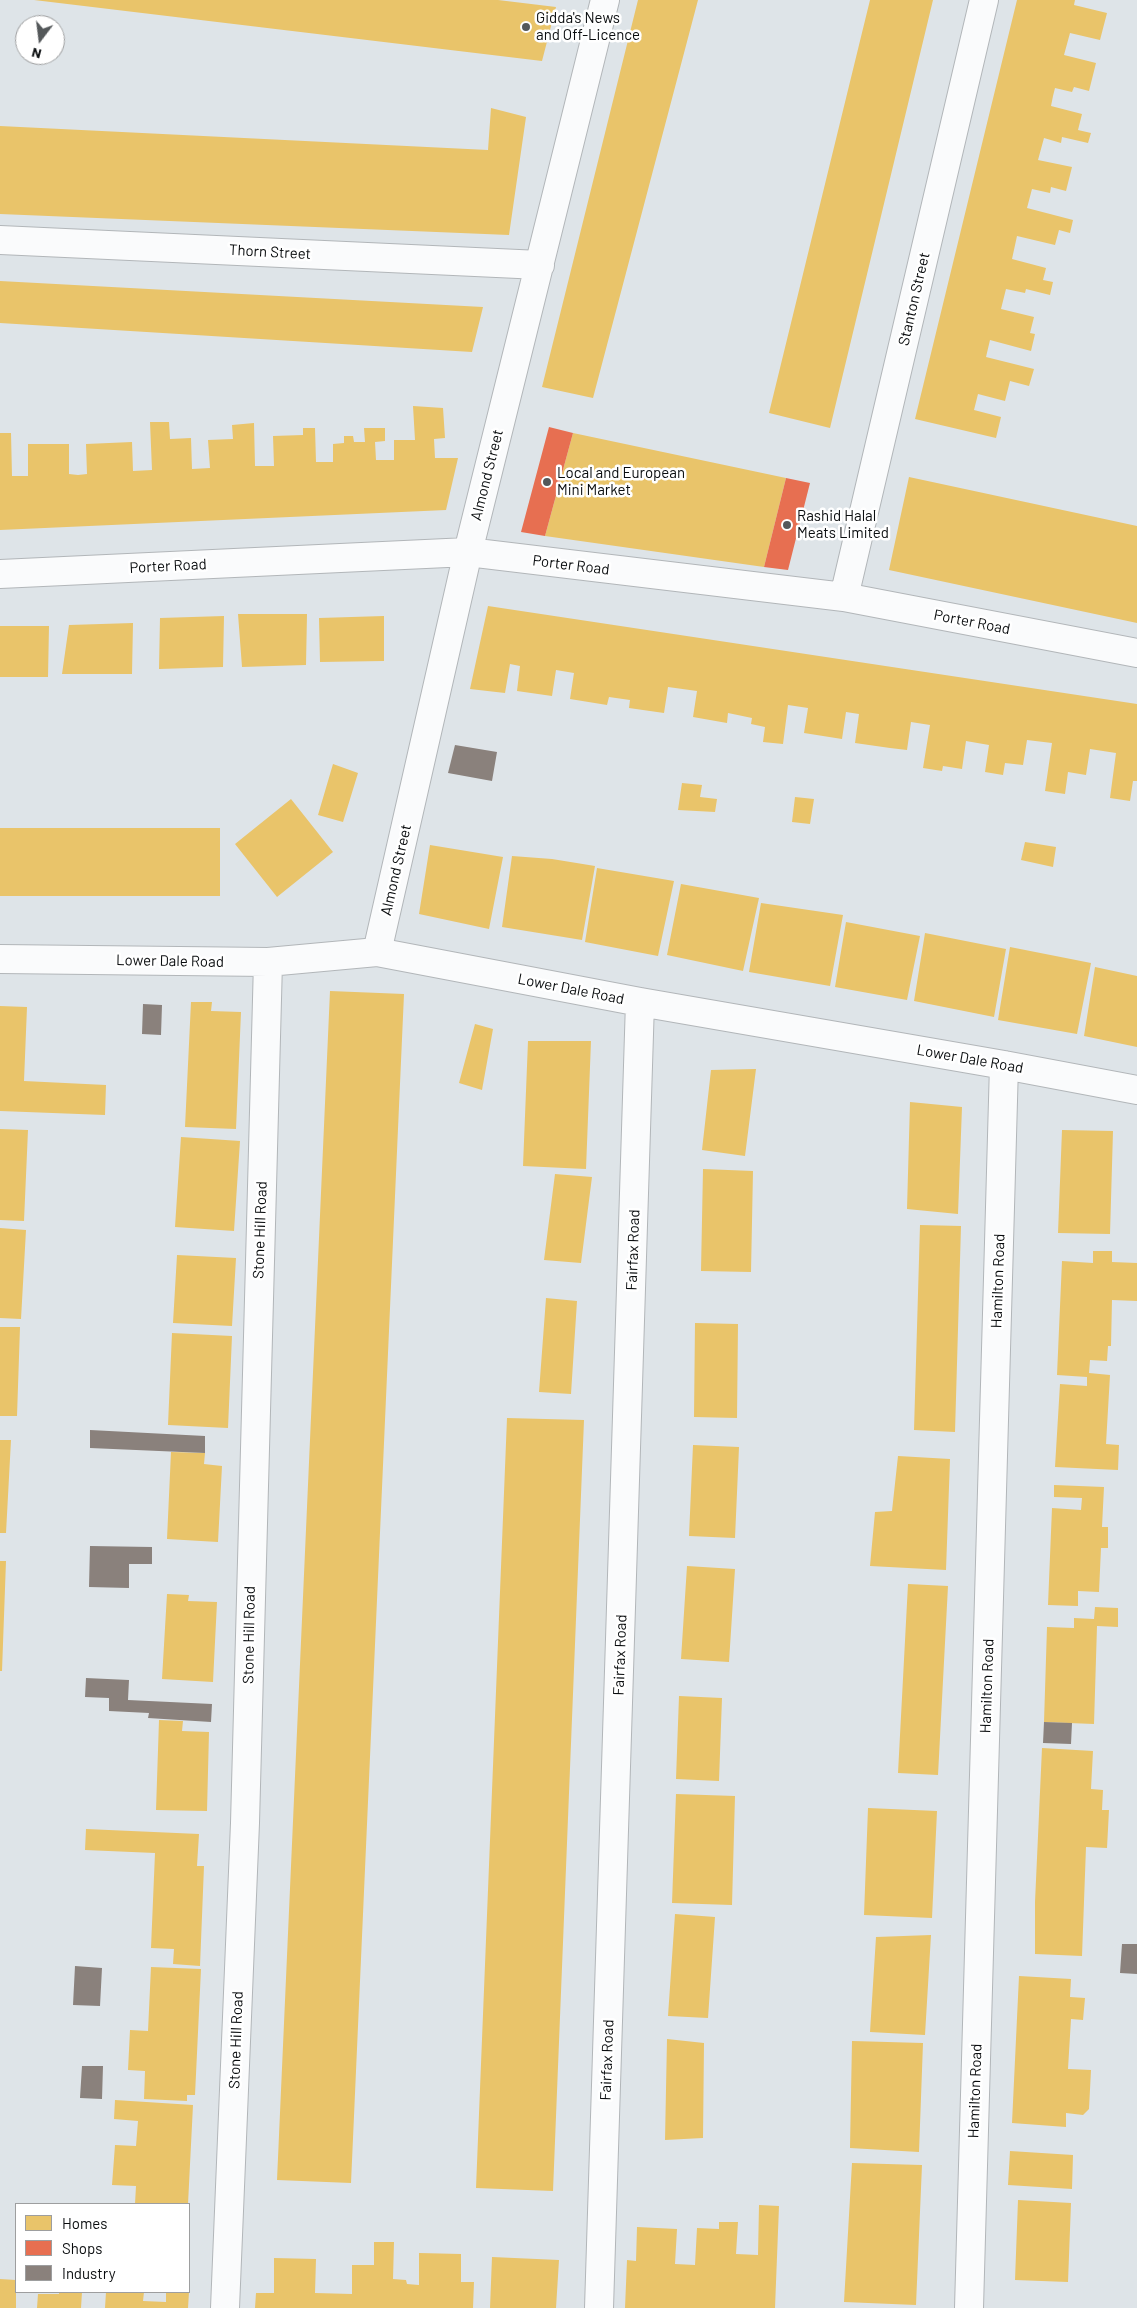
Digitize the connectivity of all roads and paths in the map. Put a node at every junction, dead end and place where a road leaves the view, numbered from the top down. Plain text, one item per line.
1 (605, 0) edge
2 (984, 0) edge
3 (0, 240) edge
4 (540, 264) junction
5 (468, 552) junction
6 (0, 574) edge
7 (844, 597) junction
8 (1137, 653) edge
9 (377, 952) junction
10 (0, 959) edge
11 (268, 962) junction
12 (640, 1002) junction
13 (1004, 1064) junction
14 (1137, 1090) edge
15 (225, 2308) edge
16 (599, 2308) edge
17 (969, 2308) edge

1 - 4 street, Almond Street
2 - 7 street, Stanton Street
3 - 4 street, Thorn Street
4 - 5 street, Almond Street
5 - 6 street, Porter Road
5 - 7 street, Porter Road
5 - 9 street, Almond Street
7 - 8 street, Porter Road
9 - 11 street, Lower Dale Road
9 - 12 street, Lower Dale Road
10 - 11 street, Lower Dale Road
11 - 15 street, Stone Hill Road
12 - 13 street, Lower Dale Road
12 - 16 street, Fairfax Road
13 - 14 street, Lower Dale Road
13 - 17 street, Hamilton Road

